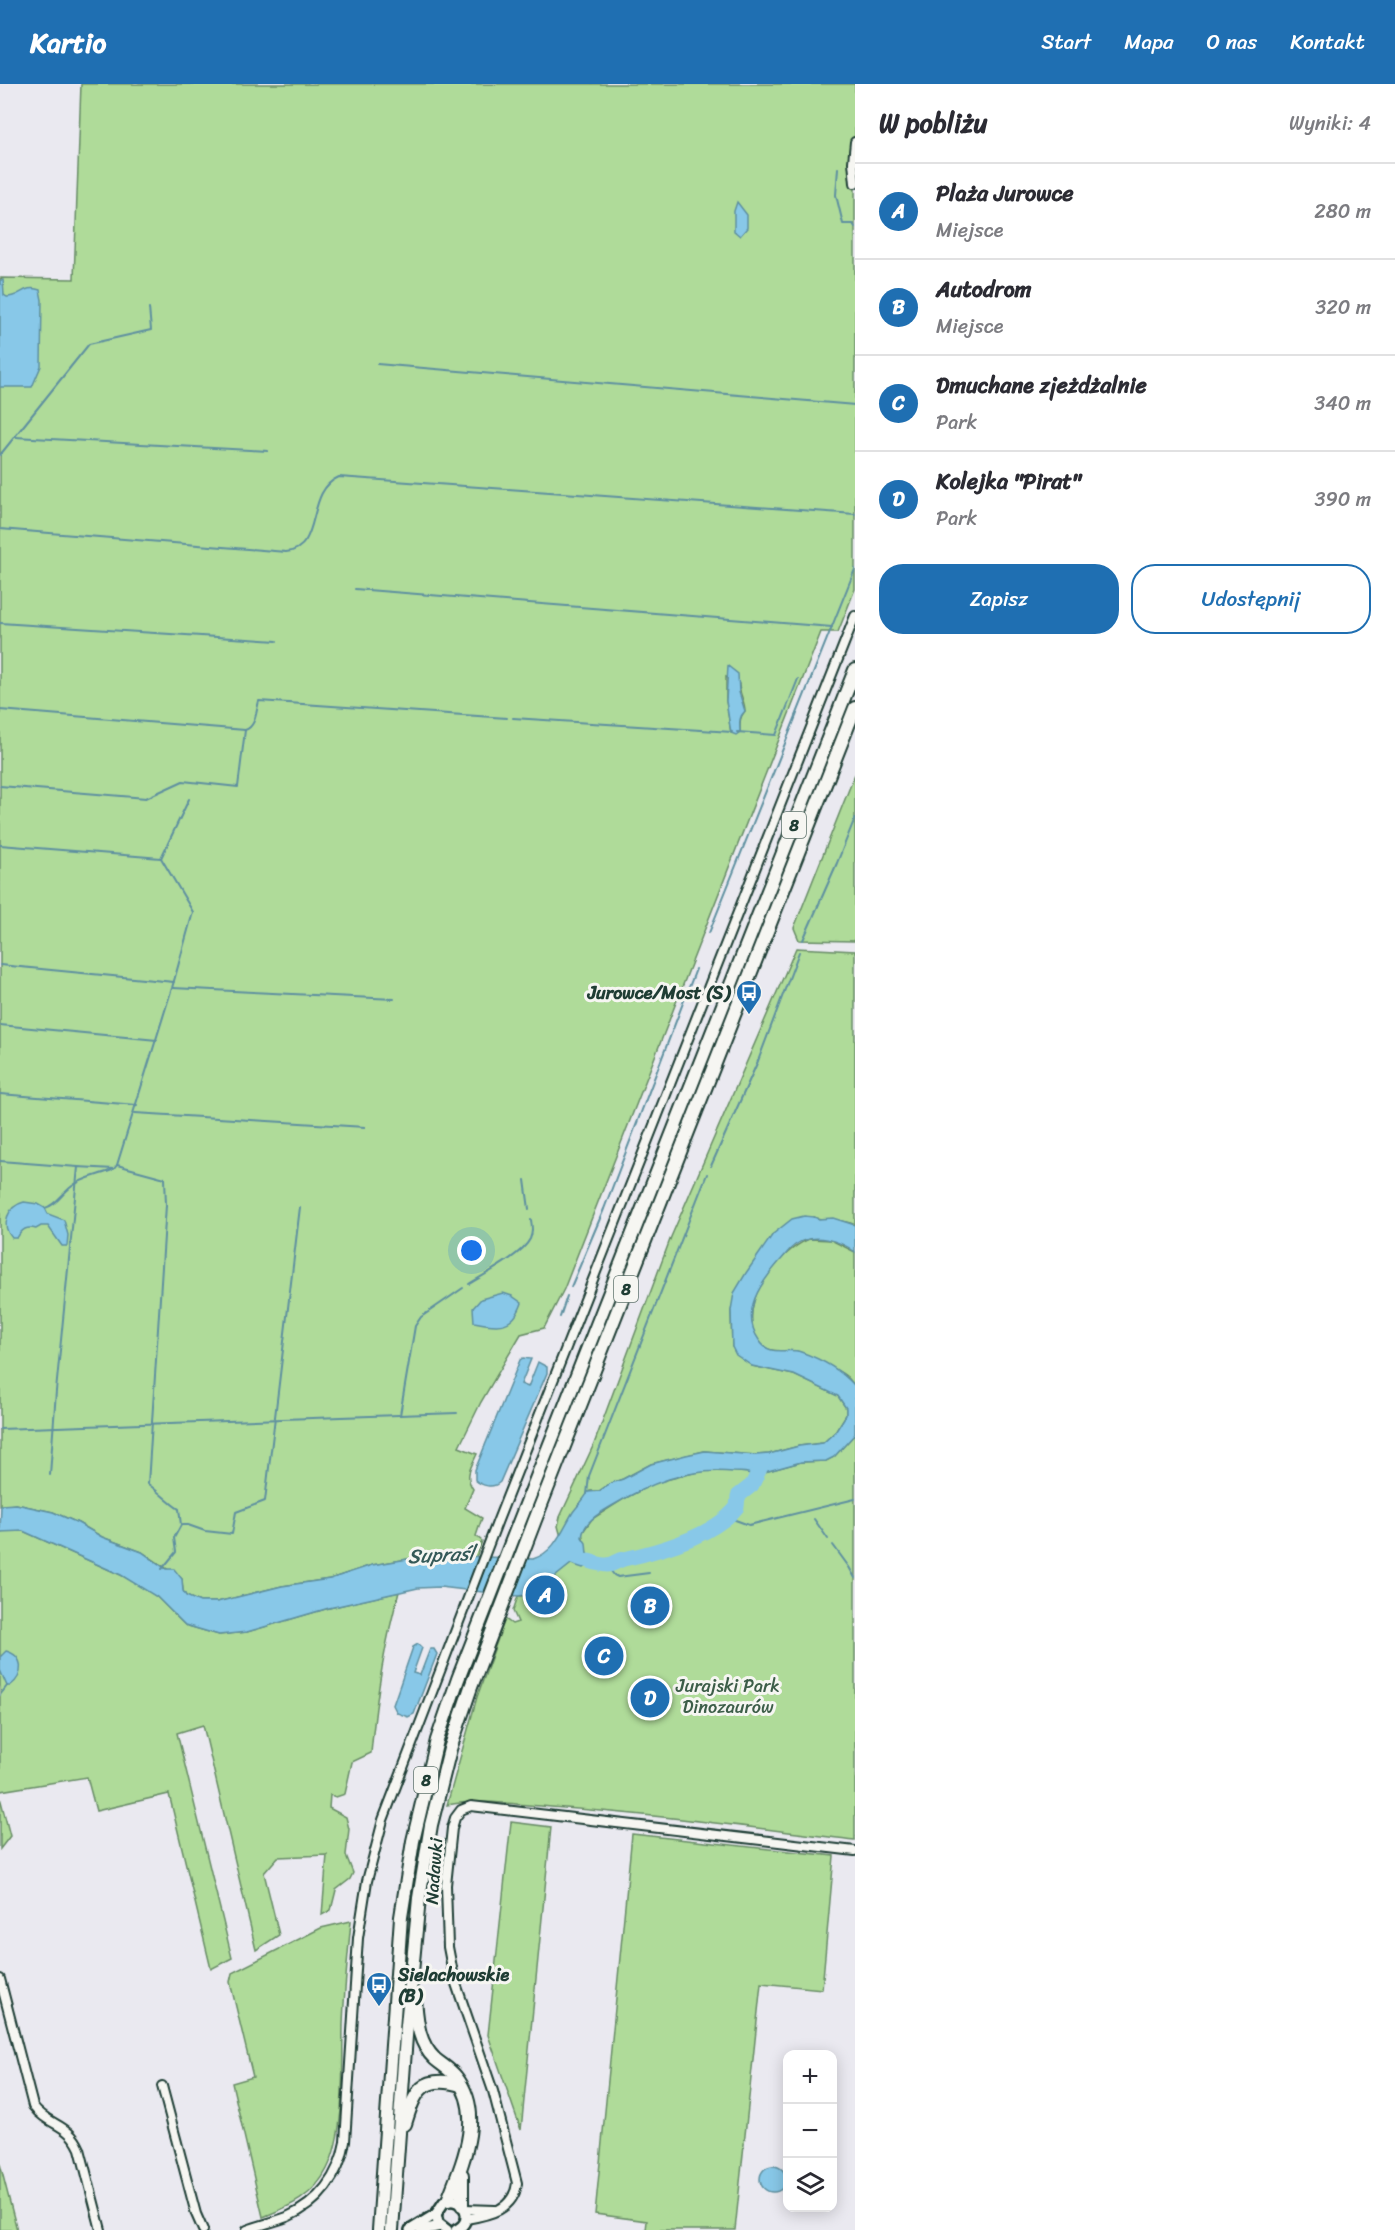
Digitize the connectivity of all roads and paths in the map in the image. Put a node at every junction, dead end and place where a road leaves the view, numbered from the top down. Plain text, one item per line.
1 (855, 142) edge
2 (855, 183) edge
3 (855, 616) edge
4 (855, 670) edge
5 (855, 708) edge
6 (855, 1851) edge
7 (412, 1968) junction
8 (0, 1979) edge
9 (460, 2085) junction
10 (162, 2086) dead end
11 (398, 2145) junction
12 (461, 2168) junction
13 (448, 2200) junction
14 (464, 2207) junction
15 (500, 2210) junction
16 (436, 2214) junction
17 (460, 2227) edge
18 (444, 2229) edge
19 (101, 2230) edge
20 (203, 2230) edge
21 (247, 2230) edge
22 (379, 2230) edge
23 (392, 2230) edge
24 (410, 2230) edge
25 (421, 2230) edge

1 - 2 street
3 - 21 street
4 - 22 highway, 8
5 - 7 highway, 8
6 - 15 street, Nadawki
7 - 9 highway
7 - 11 highway, 8
8 - 19 street
9 - 11 highway
9 - 12 highway
10 - 20 street
11 - 23 highway, 8
12 - 13 highway
12 - 14 highway
13 - 14 street
13 - 16 street
14 - 15 street
14 - 17 street
15 - 17 street
16 - 18 street
16 - 24 street
18 - 25 street

